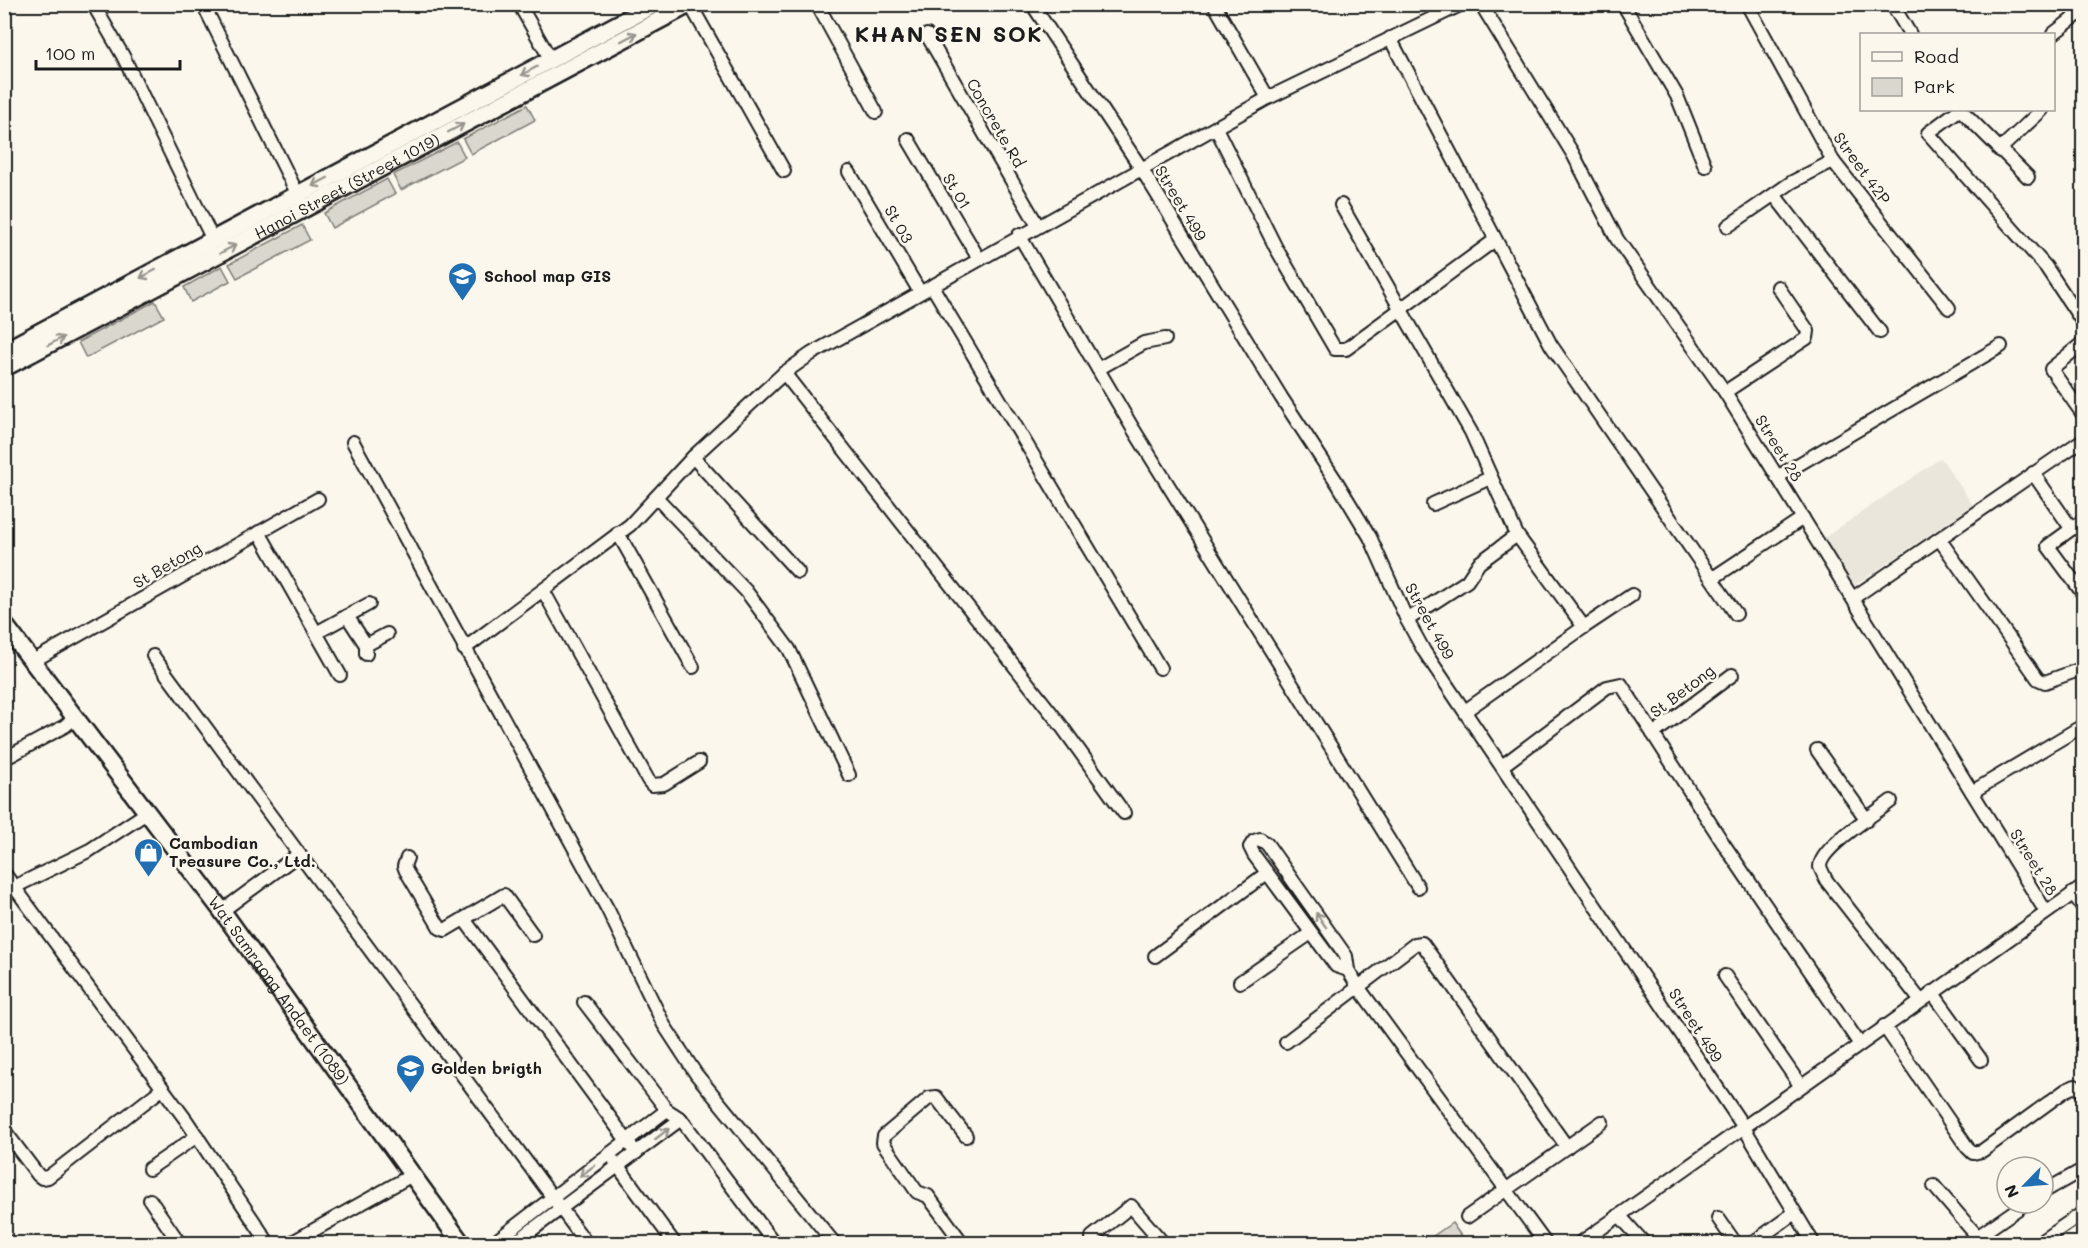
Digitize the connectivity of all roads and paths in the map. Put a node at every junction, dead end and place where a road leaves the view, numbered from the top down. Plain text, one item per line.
1 (93, 4) edge
2 (203, 4) edge
3 (519, 4) edge
4 (655, 4) edge
5 (690, 4) edge
6 (817, 4) edge
7 (1032, 4) edge
8 (1214, 4) edge
9 (1462, 4) edge
10 (1481, 4) edge
11 (1623, 4) edge
12 (1747, 4) edge
13 (1892, 4) edge
14 (2081, 16) edge
15 (1909, 33) edge
16 (2055, 33) edge
17 (927, 36) dead end
18 (1390, 38) junction
19 (550, 60) junction
20 (1268, 98) junction
21 (1959, 111) edge
22 (1961, 111) edge
23 (2041, 111) edge
24 (876, 112) dead end
25 (1216, 128) junction
26 (908, 139) dead end
27 (1999, 150) junction
28 (1833, 161) junction
29 (1705, 166) dead end
30 (1141, 168) junction
31 (784, 171) dead end
32 (849, 172) dead end
33 (2028, 177) dead end
34 (1775, 196) junction
35 (302, 201) junction
36 (1341, 206) dead end
37 (1038, 226) junction
38 (1728, 226) dead end
39 (1019, 235) junction
40 (213, 240) junction
41 (1495, 240) junction
42 (979, 259) junction
43 (932, 286) junction
44 (1778, 287) dead end
45 (920, 292) junction
46 (1949, 308) dead end
47 (1400, 310) junction
48 (2084, 324) edge
49 (1880, 332) dead end
50 (1165, 339) dead end
51 (2084, 342) edge
52 (2001, 346) dead end
53 (4, 351) edge
54 (4, 368) edge
55 (1098, 369) junction
56 (784, 373) junction
57 (1725, 392) junction
58 (2084, 417) edge
59 (2084, 439) edge
60 (353, 442) dead end
61 (693, 457) junction
62 (2033, 473) junction
63 (1777, 477) junction
64 (1490, 478) junction
65 (656, 497) junction
66 (318, 499) dead end
67 (1433, 504) dead end
68 (1803, 518) junction
69 (2084, 520) edge
70 (2071, 528) junction
71 (259, 532) junction
72 (618, 533) junction
73 (1517, 535) junction
74 (1940, 540) junction
75 (798, 572) dead end
76 (1713, 578) junction
77 (544, 591) junction
78 (1632, 595) dead end
79 (2084, 595) edge
80 (1853, 598) junction
81 (369, 604) dead end
82 (1736, 614) dead end
83 (347, 616) junction
84 (1407, 620) junction
85 (4, 624) edge
86 (1584, 627) junction
87 (316, 633) junction
88 (387, 634) dead end
89 (464, 649) junction
90 (153, 656) dead end
91 (33, 661) junction
92 (693, 667) dead end
93 (1160, 668) dead end
94 (2084, 668) edge
95 (340, 675) dead end
96 (1732, 675) dead end
97 (1465, 711) junction
98 (75, 717) junction
99 (2084, 725) edge
100 (1653, 734) junction
101 (1817, 750) dead end
102 (4, 759) edge
103 (699, 762) dead end
104 (1502, 766) junction
105 (849, 775) dead end
106 (1972, 792) junction
107 (1891, 801) dead end
108 (148, 812) junction
109 (1124, 813) dead end
110 (1867, 820) junction
111 (299, 854) junction
112 (407, 858) dead end
113 (4, 873) edge
114 (1267, 873) junction
115 (2084, 886) edge
116 (1418, 887) dead end
117 (10, 890) edge
118 (2073, 893) junction
119 (2084, 909) edge
120 (222, 911) junction
121 (2046, 912) junction
122 (464, 919) junction
123 (1311, 933) junction
124 (533, 935) dead end
125 (1155, 956) dead end
126 (1348, 970) junction
127 (1725, 976) dead end
128 (1240, 982) dead end
129 (1359, 988) junction
130 (1932, 992) junction
131 (1920, 1000) junction
132 (584, 1002) dead end
133 (1884, 1026) junction
134 (1286, 1042) dead end
135 (1859, 1043) junction
136 (1981, 1060) dead end
137 (1800, 1085) junction
138 (162, 1089) junction
139 (2084, 1093) edge
140 (667, 1110) junction
141 (681, 1119) junction
142 (1602, 1122) dead end
143 (1743, 1126) junction
144 (4, 1130) edge
145 (197, 1136) junction
146 (966, 1136) dead end
147 (626, 1141) junction
148 (1567, 1147) junction
149 (636, 1153) junction
150 (609, 1154) junction
151 (619, 1167) junction
152 (149, 1169) dead end
153 (2084, 1169) edge
154 (412, 1175) junction
155 (2055, 1185) edge
156 (1934, 1186) dead end
157 (1507, 1189) junction
158 (553, 1197) junction
159 (150, 1200) dead end
160 (561, 1209) junction
161 (2084, 1212) edge
162 (1793, 1214) junction
163 (1619, 1215) junction
164 (2008, 1215) edge
165 (1467, 1217) dead end
166 (1718, 1218) dead end
167 (4, 1239) edge
168 (1972, 1240) edge
169 (8, 1244) edge
170 (180, 1244) edge
171 (269, 1244) edge
172 (289, 1244) edge
173 (462, 1244) edge
174 (492, 1244) edge
175 (513, 1244) edge
176 (587, 1244) edge
177 (675, 1244) edge
178 (775, 1244) edge
179 (835, 1244) edge
180 (963, 1244) edge
181 (1094, 1244) edge
182 (1164, 1244) edge
183 (1546, 1244) edge
184 (1580, 1244) edge
185 (1645, 1244) edge
186 (1736, 1244) edge
187 (1751, 1244) edge
188 (1814, 1244) edge
189 (2037, 1244) edge

1 - 40 street
2 - 35 street
3 - 19 street
4 - 19 main road, Hanoi Street (Street 1019)
5 - 31 street
35 -> 5 main road, Hanoi Street (Street 1019)
6 - 24 street
7 - 30 street, Street 499
8 - 20 street
9 - 18 street
10 - 57 street, Street 28
11 - 29 street
12 - 28 street, Street 42P
13 - 15 street
14 - 16 street
17 - 37 street, Concrete Rd
18 - 20 street
18 - 41 street
19 -> 35 main road, Hanoi Street (Street 1019)
20 - 25 street
21 - 48 street
22 - 27 street
23 - 27 street
25 - 30 street
25 - 47 street
26 - 42 street, St 01
27 - 33 street
28 - 34 street
28 - 46 street, Street 42P
30 - 37 street
30 - 84 street, Street 499
32 - 45 street, St 03
34 - 38 street
34 - 49 street
35 - 40 main road, Hanoi Street (Street 1019)
54 -> 35 main road, Hanoi Street (Street 1019)
36 - 47 street
37 - 39 street
39 - 42 street
39 - 55 street
40 -> 53 main road, Hanoi Street (Street 1019)
41 - 47 street
41 - 76 street
42 - 43 street
43 - 45 street
43 - 93 street
44 - 57 street
45 - 56 street
47 - 64 street
50 - 55 street
51 - 58 street
52 - 63 street
55 - 116 street
56 - 61 street
56 - 109 street
57 - 63 street, Street 28
59 - 62 street
60 - 89 street
61 - 65 street
61 - 75 street
62 - 70 street
62 - 74 street
63 - 68 street, Street 28
64 - 67 street
64 - 73 street
65 - 72 street
65 - 105 street
66 - 71 street, St Betong
68 - 76 street
68 - 80 street, Street 28
69 - 70 street
70 - 79 street
71 - 87 street
71 - 91 street, St Betong
72 - 77 street
72 - 92 street
73 - 84 street
73 - 86 street
74 - 80 street
74 - 94 street
76 - 82 street
77 - 89 street
77 - 103 street
78 - 86 street
80 - 106 street, Street 28
81 - 83 street
83 - 87 street
83 - 88 street
84 - 97 street, Street 499
85 - 91 main road, Wat Samraong Andaet (1089)
86 - 97 street
87 - 95 street
89 - 179 street
90 - 111 street
91 - 98 main road, Wat Samraong Andaet (1089)
96 - 100 street, St Betong
97 - 104 street, Street 499
98 - 102 street
98 - 108 main road, Wat Samraong Andaet (1089)
99 - 106 street
100 - 104 street
100 - 135 street
101 - 110 street
104 - 143 street, Street 499
106 - 121 street, Street 28
107 - 110 street
108 - 117 street
108 - 120 main road, Wat Samraong Andaet (1089)
110 - 131 street
111 - 120 street
111 - 158 street
112 - 122 street
113 - 117 street
114 - 123 street
114 - 125 street
126 -> 114 street
115 - 118 street
117 - 138 street
118 - 119 street
118 - 121 street
120 - 154 main road, Wat Samraong Andaet (1089)
121 - 130 street
122 - 124 street
122 - 147 street
123 - 126 street
123 - 128 street
126 - 129 street
127 - 137 street
129 - 134 street
129 - 148 street
129 - 157 street
130 - 131 street
130 - 136 street
131 - 133 street
132 - 140 street
133 - 135 street
133 - 139 street
135 - 137 street
137 - 143 street
138 - 144 street
138 - 145 street
140 - 141 street
140 - 147 street
149 -> 141 street
141 - 178 street
142 - 148 street
143 - 162 street, Street 499
143 - 163 street
145 - 152 street
145 - 171 street
146 - 180 street
147 - 149 street
147 - 150 street
148 - 157 street
149 - 151 street
150 - 151 street
150 -> 158 street
151 - 160 street
151 - 177 street
153 - 155 street
154 - 172 street
154 - 173 main road, Wat Samraong Andaet (1089)
156 - 168 street
157 - 165 street
157 - 183 street
158 - 160 street
158 - 174 street
159 - 170 street
160 - 175 street
160 - 176 street
161 - 189 street
162 - 187 street
162 - 188 street, Street 499
163 - 184 street
163 - 185 street
164 - 168 street
166 - 186 street
167 - 169 street
181 - 182 street

